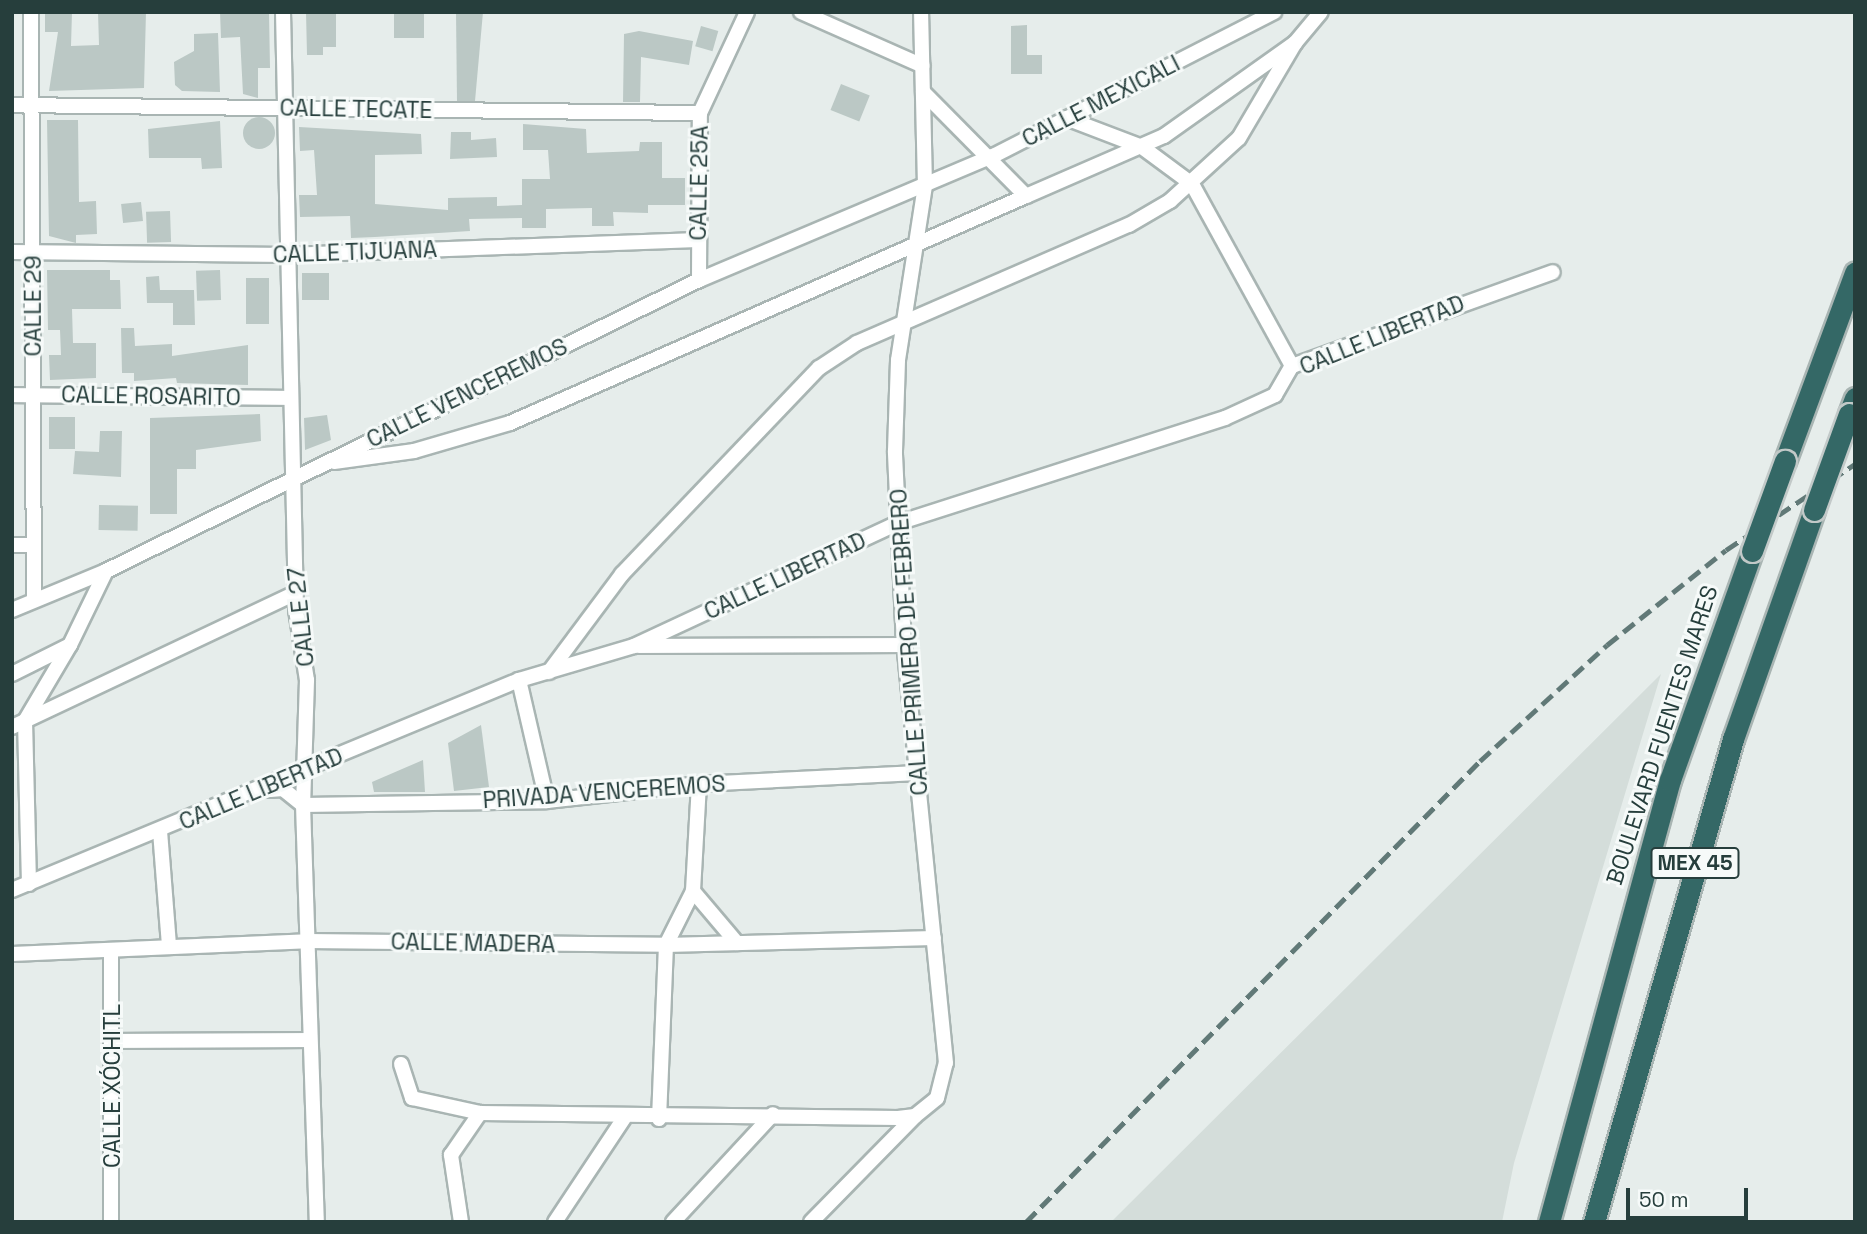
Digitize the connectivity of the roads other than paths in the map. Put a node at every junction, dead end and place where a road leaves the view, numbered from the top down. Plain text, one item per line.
1 (31, 12) edge
2 (283, 12) edge
3 (801, 12) edge
4 (922, 12) edge
5 (1274, 12) edge
6 (1321, 12) edge
7 (742, 14) edge
8 (1295, 43) junction
9 (923, 65) junction
10 (923, 93) junction
11 (12, 105) edge
12 (32, 105) junction
13 (285, 108) junction
14 (700, 113) junction
15 (1066, 118) junction
16 (1142, 147) junction
17 (993, 156) junction
18 (1192, 184) junction
19 (925, 186) junction
20 (1026, 196) junction
21 (698, 240) junction
22 (918, 243) junction
23 (12, 252) edge
24 (33, 252) junction
25 (287, 255) junction
26 (1553, 272) dead end
27 (1855, 273) edge
28 (699, 280) junction
29 (903, 326) junction
30 (1292, 366) junction
31 (12, 395) edge
32 (33, 395) junction
33 (290, 398) junction
34 (1852, 406) edge
35 (321, 464) junction
36 (292, 478) junction
37 (898, 523) junction
38 (12, 545) edge
39 (33, 545) junction
40 (106, 571) junction
41 (296, 593) junction
42 (34, 600) junction
43 (12, 610) edge
44 (70, 645) junction
45 (904, 645) junction
46 (634, 646) junction
47 (549, 672) junction
48 (12, 674) edge
49 (519, 680) junction
50 (18, 724) edge
51 (304, 772) junction
52 (918, 774) junction
53 (699, 784) junction
54 (254, 793) junction
55 (547, 801) junction
56 (303, 805) junction
57 (160, 831) junction
58 (29, 884) junction
59 (12, 890) edge
60 (693, 891) junction
61 (934, 938) junction
62 (307, 942) junction
63 (737, 943) junction
64 (169, 945) junction
65 (666, 945) junction
66 (111, 950) junction
67 (12, 954) edge
68 (308, 1040) junction
69 (113, 1041) junction
70 (401, 1064) dead end
71 (480, 1113) junction
72 (773, 1114) junction
73 (915, 1116) junction
74 (624, 1118) junction
75 (659, 1119) junction
76 (111, 1222) edge
77 (317, 1222) edge
78 (461, 1222) edge
79 (555, 1222) edge
80 (673, 1222) edge
81 (811, 1222) edge
82 (1549, 1222) edge
83 (1594, 1222) edge

1 - 12 street, CALLE 29
2 - 13 street, CALLE 27
3 - 9 street
4 - 9 street, CALLE PRIMERO DE FEBRERO
5 - 15 street, CALLE MEXICALI
6 - 8 street
7 - 14 street, CALLE 25A
8 - 16 street
8 - 18 street
9 - 10 street, CALLE PRIMERO DE FEBRERO
10 - 17 street
10 - 19 street, CALLE PRIMERO DE FEBRERO
11 - 12 street, CALLE TECATE
12 - 13 street, CALLE TECATE
12 - 24 street, CALLE 29
13 - 14 street, CALLE TECATE
13 - 25 street, CALLE 27
14 - 21 street, CALLE 25A
15 - 16 street
15 - 17 street, CALLE MEXICALI
16 - 18 street
16 - 20 street
17 - 19 street, CALLE MEXICALI
17 - 20 street
18 - 29 street
18 - 30 street
19 - 22 street, CALLE PRIMERO DE FEBRERO
19 - 28 street, CALLE VENCEREMOS
20 - 22 street
21 - 25 street, CALLE TIJUANA
21 - 28 street, CALLE 25A
22 - 29 street, CALLE PRIMERO DE FEBRERO
22 - 35 street
23 - 24 street, CALLE TIJUANA
24 - 25 street, CALLE TIJUANA
24 - 32 street, CALLE 29
25 - 33 street, CALLE 27
26 - 30 street, CALLE LIBERTAD
27 - 82 highway, BOULEVARD FUENTES MARES / MEX 45, bridge
28 - 35 street, CALLE VENCEREMOS
29 - 37 street, CALLE PRIMERO DE FEBRERO
29 - 47 street
30 - 37 street, CALLE LIBERTAD
31 - 32 street, CALLE ROSARITO
32 - 33 street, CALLE ROSARITO
32 - 39 street, CALLE 29
33 - 36 street, CALLE 27
34 - 83 highway, MEX 45, bridge
35 - 36 street, CALLE VENCEREMOS
36 - 40 street, CALLE VENCEREMOS
36 - 41 street, CALLE 27
37 - 45 street, CALLE PRIMERO DE FEBRERO
37 - 46 street, CALLE LIBERTAD
38 - 39 street
39 - 42 street, CALLE 29
40 - 42 street, CALLE VENCEREMOS
40 - 44 street
41 - 50 street
41 - 51 street, CALLE 27
42 - 43 street, CALLE VENCEREMOS
44 - 48 street
44 - 50 street
45 - 46 street
45 - 52 street, CALLE PRIMERO DE FEBRERO
46 - 47 street, CALLE LIBERTAD
47 - 49 street, CALLE LIBERTAD
49 - 51 street, CALLE LIBERTAD
49 - 55 street
50 - 58 street
51 - 54 street, CALLE LIBERTAD
51 - 56 street, CALLE 27
52 - 53 street, PRIVADA VENCEREMOS
52 - 61 street, CALLE PRIMERO DE FEBRERO
53 - 55 street, PRIVADA VENCEREMOS
53 - 60 street
54 - 56 street, PRIVADA VENCEREMOS
54 - 57 street, CALLE LIBERTAD
55 - 56 street, PRIVADA VENCEREMOS
56 - 62 street, CALLE 27
57 - 58 street, CALLE LIBERTAD
57 - 64 street
58 - 59 street, CALLE LIBERTAD
60 - 63 street
60 - 65 street
61 - 63 street, CALLE MADERA
61 - 73 street, CALLE PRIMERO DE FEBRERO
62 - 64 street, CALLE MADERA
62 - 65 street, CALLE MADERA
62 - 68 street, CALLE 27
63 - 65 street, CALLE MADERA
64 - 66 street, CALLE MADERA
65 - 75 street
66 - 67 street, CALLE MADERA
66 - 69 street, CALLE XÓCHITL
68 - 69 street
68 - 77 street, CALLE 27
69 - 76 street, CALLE XÓCHITL
70 - 71 street
71 - 74 street
71 - 78 street
72 - 73 street
72 - 75 street
72 - 80 street
73 - 81 street
74 - 75 street
74 - 79 street

